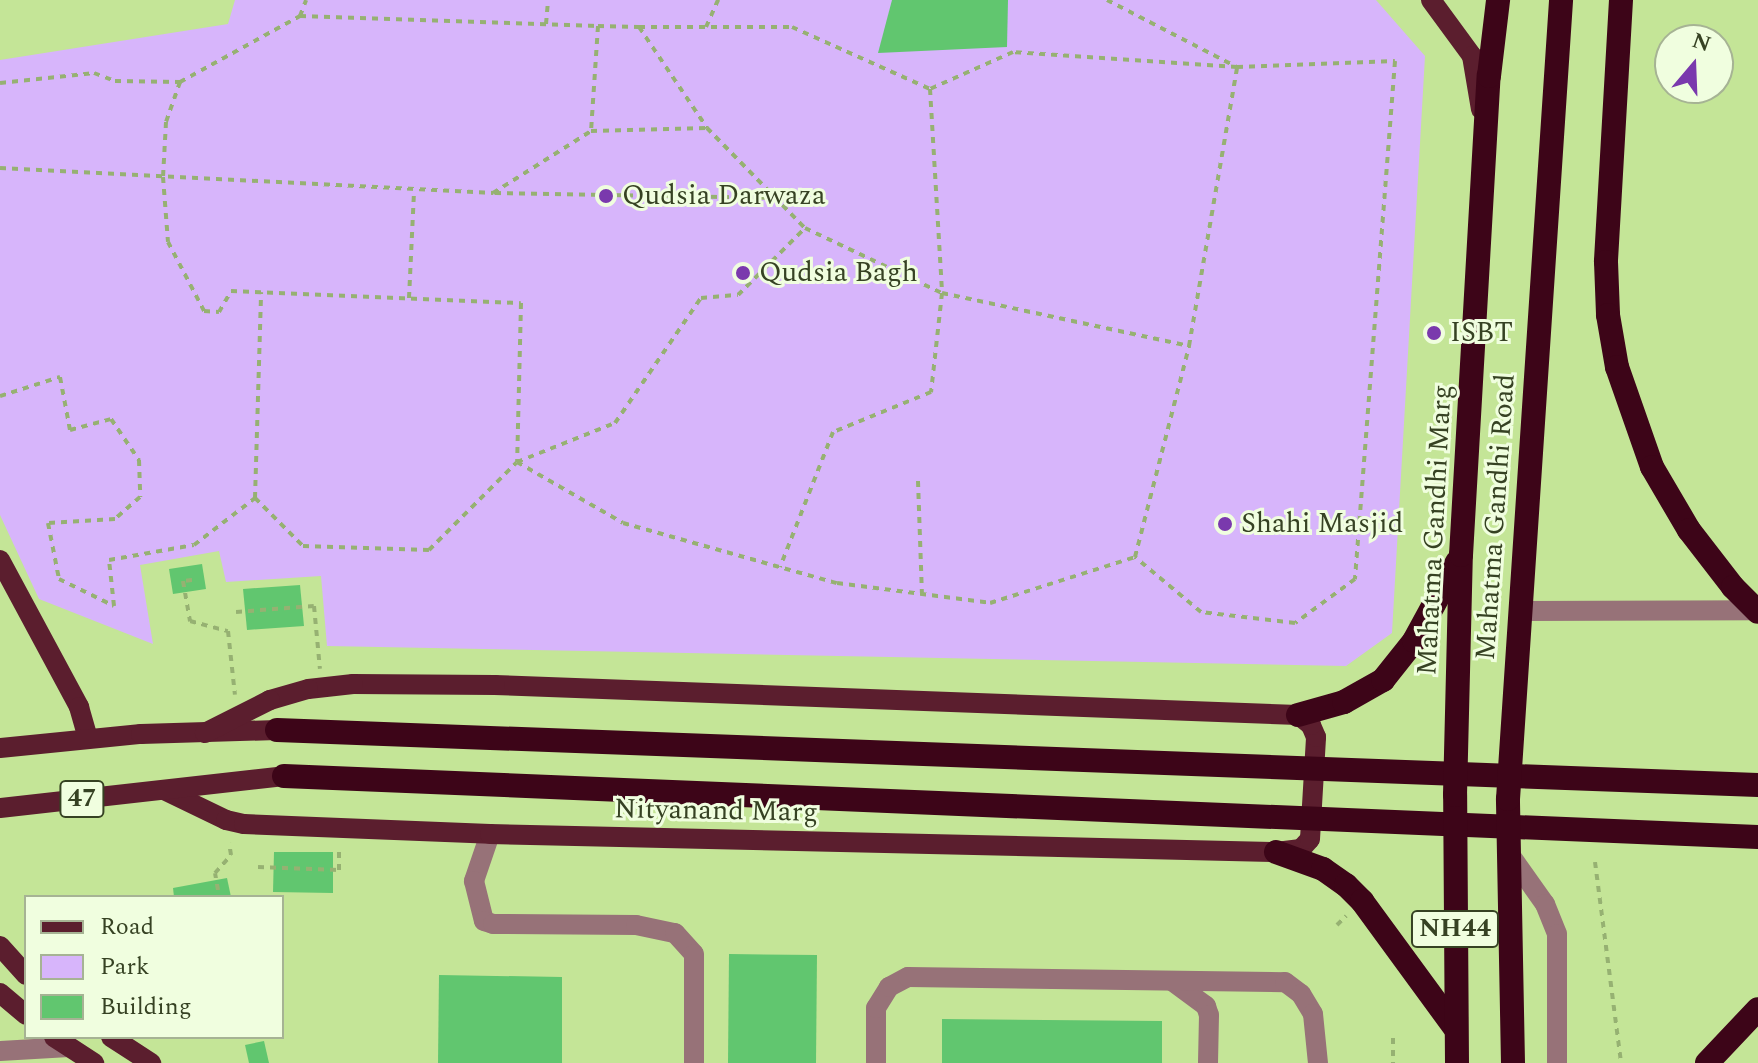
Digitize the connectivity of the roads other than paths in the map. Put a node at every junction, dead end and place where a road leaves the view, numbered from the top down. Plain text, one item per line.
1 (1431, 0) edge
2 (1498, 0) edge
3 (1561, 0) edge
4 (1621, 0) edge
5 (1488, 145) junction
6 (1461, 555) junction
7 (0, 560) edge
8 (1520, 611) junction
9 (1758, 611) edge
10 (1298, 715) junction
11 (0, 729) edge
12 (277, 730) joint
13 (205, 733) junction
14 (88, 739) junction
15 (48, 745) junction
16 (0, 748) edge
17 (284, 776) joint
18 (1758, 785) edge
19 (164, 790) junction
20 (0, 808) edge
21 (490, 834) junction
22 (1758, 837) edge
23 (1276, 852) junction
24 (1508, 852) junction
25 (0, 946) edge
26 (24, 973) edge
27 (1169, 979) junction
28 (0, 993) edge
29 (1758, 1009) edge
30 (24, 1013) edge
31 (1455, 1028) junction
32 (114, 1039) edge
33 (61, 1042) edge
34 (0, 1051) edge
35 (1456, 1062) edge
36 (94, 1063) edge
37 (151, 1063) edge
38 (694, 1063) edge
39 (876, 1063) edge
40 (1208, 1063) edge
41 (1318, 1063) edge
42 (1513, 1063) edge
43 (1557, 1063) edge
44 (1707, 1063) edge

1 - 5 main road
2 - 5 highway, Mahatma Gandhi Marg
3 - 8 highway, Mahatma Gandhi Road
4 - 9 highway
5 - 6 highway, Mahatma Gandhi Marg
6 - 10 highway
6 - 31 highway, Mahatma Gandhi Marg / NH44
7 - 14 main road
8 - 9 street
8 - 24 highway, Mahatma Gandhi Road
10 - 13 main road, 47
10 - 23 main road
11 - 15 main road
12 - 13 main road, 47
12 - 18 highway
13 - 14 main road, 47
14 - 15 main road, 47
15 - 16 main road, 47
17 - 19 main road, 47
17 - 22 highway
19 - 20 main road, 47
19 - 21 main road, Nityanand Marg
21 - 23 main road, Nityanand Marg
21 - 38 street
23 - 31 highway
24 - 42 highway
24 - 43 street
25 - 26 main road
27 - 39 street
27 - 40 street
27 - 41 street
28 - 30 main road
29 - 44 highway
31 - 35 highway, Mahatma Gandhi Marg / NH44
32 - 37 main road
33 - 34 street
33 - 36 main road

